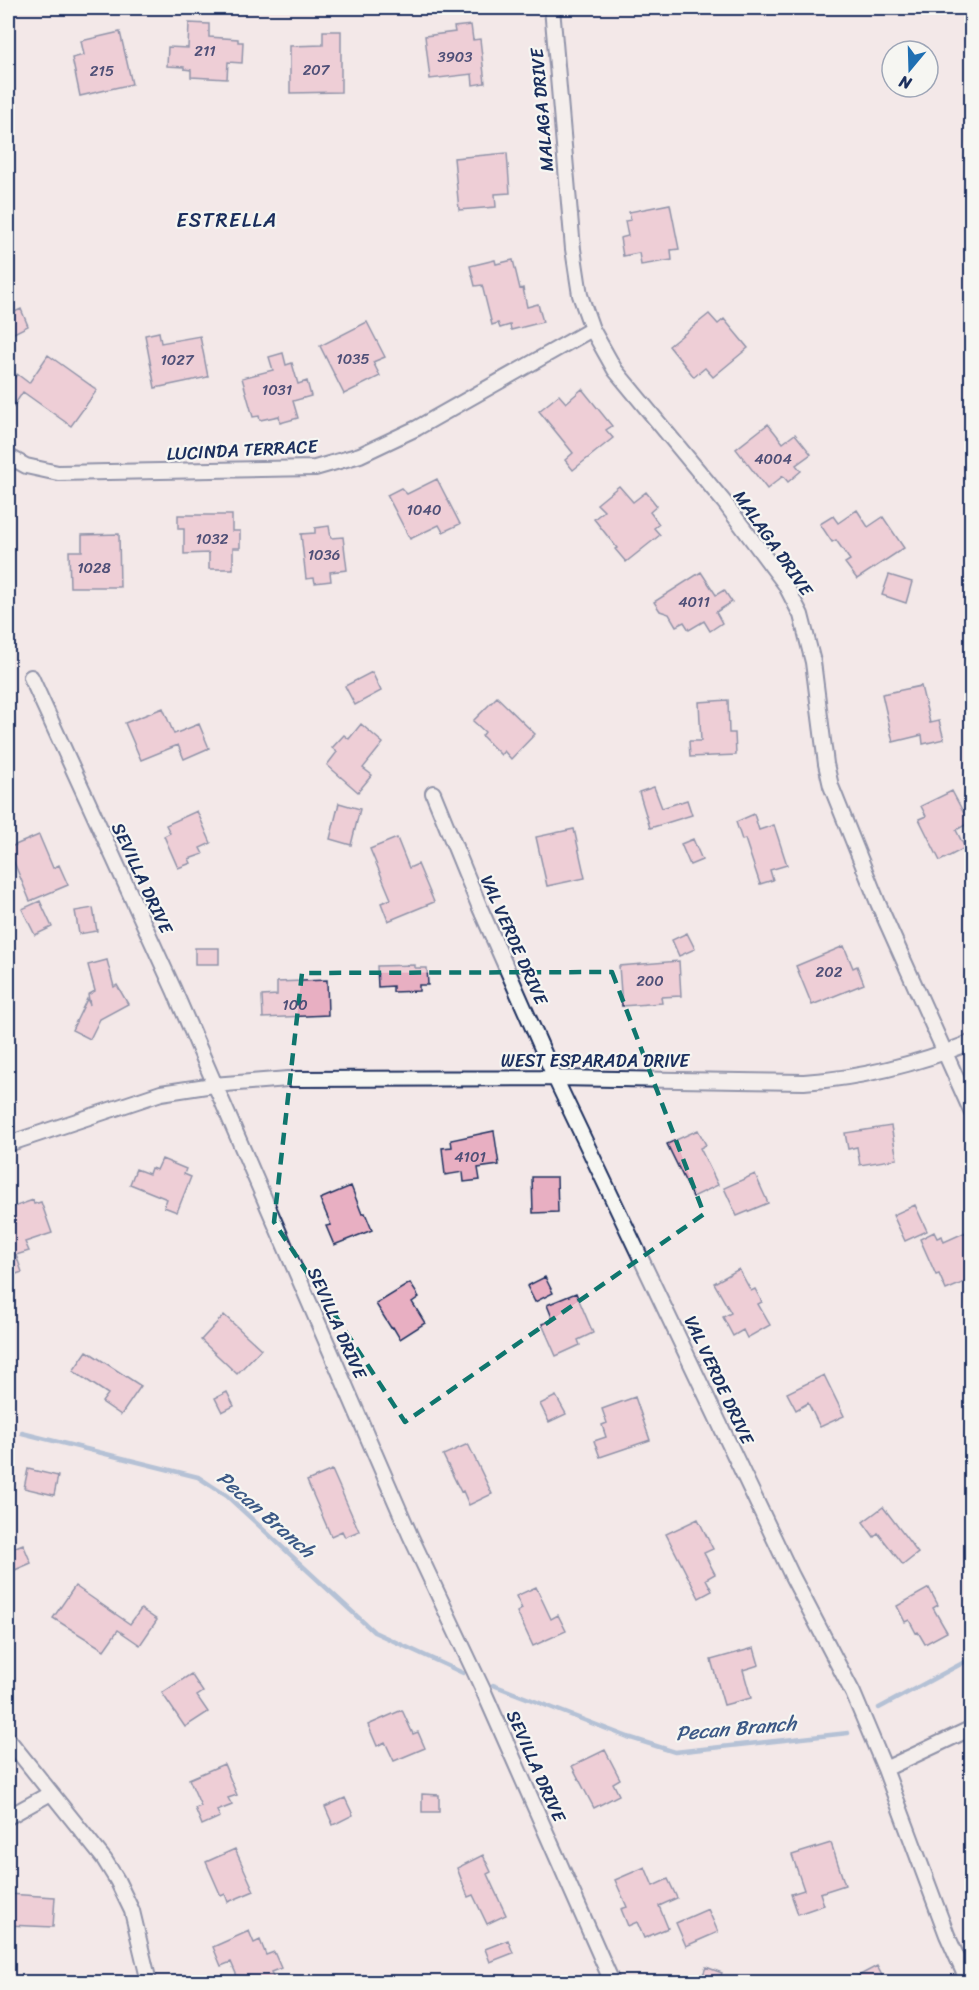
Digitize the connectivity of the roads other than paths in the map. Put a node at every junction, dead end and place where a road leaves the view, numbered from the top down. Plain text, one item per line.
1 (552, 8) edge
2 (592, 329) junction
3 (8, 456) edge
4 (31, 677) dead end
5 (433, 794) dead end
6 (972, 1042) edge
7 (945, 1053) junction
8 (555, 1078) junction
9 (213, 1085) junction
10 (972, 1113) edge
11 (8, 1144) edge
12 (972, 1728) edge
13 (8, 1739) edge
14 (885, 1768) junction
15 (51, 1793) junction
16 (8, 1816) edge
17 (149, 1983) edge
18 (612, 1983) edge
19 (968, 1983) edge

1 - 2 street, MALAGA DRIVE
2 - 3 street, LUCINDA TERRACE
2 - 7 street, MALAGA DRIVE
4 - 9 street, SEVILLA DRIVE
5 - 8 street, VAL VERDE DRIVE
6 - 7 street, WEST ESPARADA DRIVE
7 - 8 street, WEST ESPARADA DRIVE
7 - 10 street, MALAGA DRIVE
8 - 9 street, WEST ESPARADA DRIVE
8 - 14 street, VAL VERDE DRIVE
9 - 11 street, WEST ESPARADA DRIVE
9 - 18 street, SEVILLA DRIVE
12 - 14 street
13 - 15 street
14 - 19 street, VAL VERDE DRIVE
15 - 16 street
15 - 17 street

